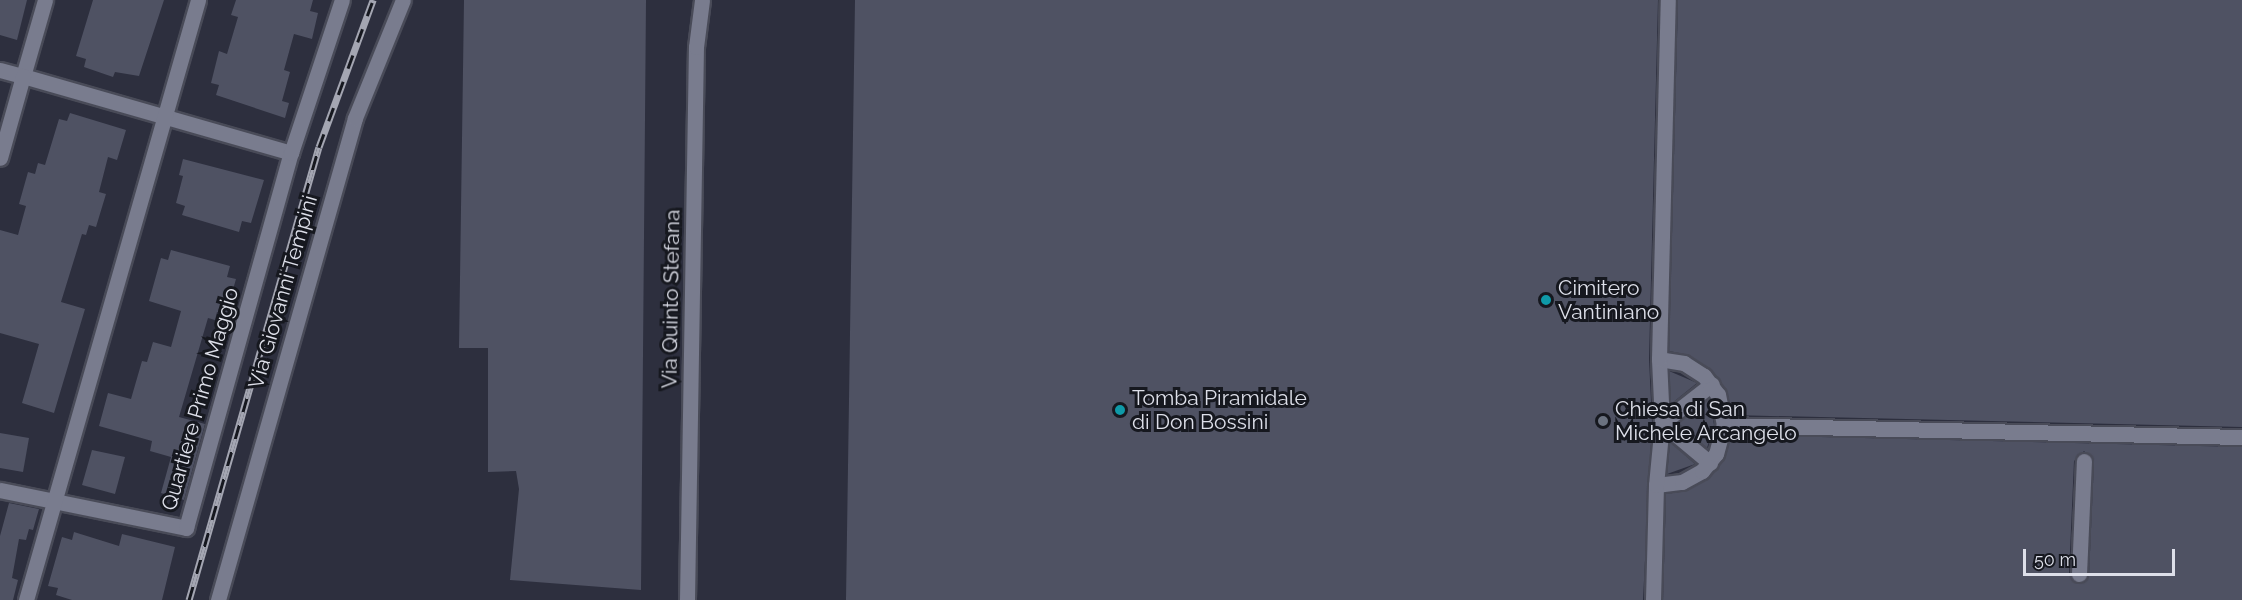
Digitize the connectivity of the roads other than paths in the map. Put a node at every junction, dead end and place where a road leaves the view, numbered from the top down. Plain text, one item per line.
1 (45, 0) edge
2 (198, 0) edge
3 (342, 0) edge
4 (403, 0) edge
5 (702, 0) edge
6 (1668, 0) edge
7 (0, 70) edge
8 (23, 76) junction
9 (163, 118) junction
10 (291, 153) junction
11 (0, 158) edge
12 (1659, 358) junction
13 (1712, 384) junction
14 (1662, 423) junction
15 (1724, 425) junction
16 (2242, 437) edge
17 (2084, 460) dead end
18 (1710, 463) junction
19 (1656, 485) junction
20 (0, 490) edge
21 (55, 501) junction
22 (2079, 574) dead end
23 (26, 600) edge
24 (218, 600) edge
25 (687, 600) edge
26 (1653, 600) edge

1 - 8 street
2 - 9 street
3 - 10 street, Quartiere Primo Maggio
4 - 24 street, Via Giovanni Tempini
5 - 25 street, Via Quinto Stefana
6 - 12 street
7 - 8 street
8 - 9 street
8 - 11 street
9 - 10 street
9 - 21 street
10 - 21 street, Quartiere Primo Maggio
12 - 13 street
12 - 14 street
13 - 14 street
13 - 15 street
14 - 18 street
14 - 19 street
15 - 16 street
15 - 18 street
17 - 22 street
18 - 19 street
19 - 26 street
20 - 21 street, Quartiere Primo Maggio
21 - 23 street

